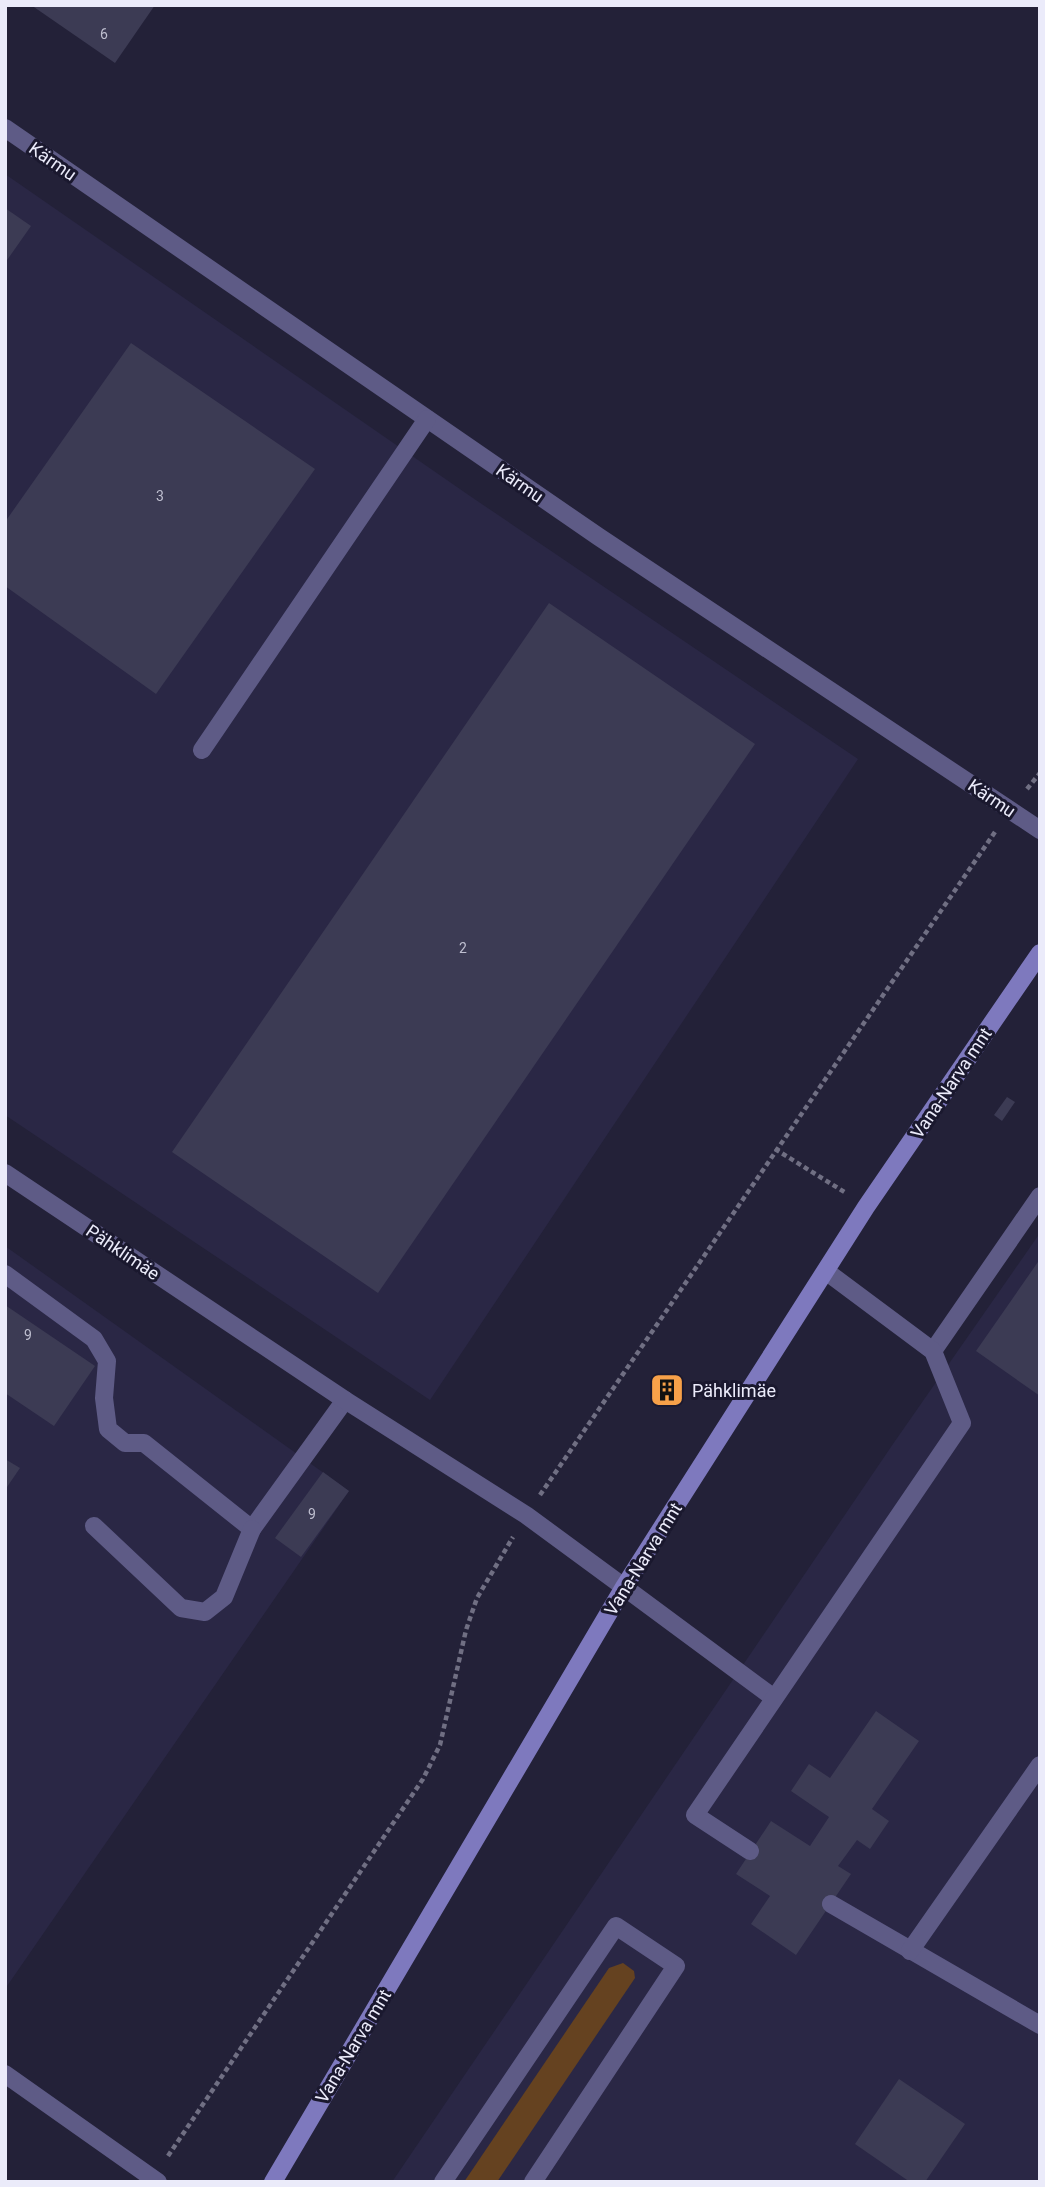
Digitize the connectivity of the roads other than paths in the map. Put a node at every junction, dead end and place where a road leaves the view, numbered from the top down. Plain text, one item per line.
1 (5, 128) edge
2 (427, 419) junction
3 (202, 750) dead end
4 (1040, 830) edge
5 (1040, 953) edge
6 (5, 1173) edge
7 (1040, 1196) edge
8 (827, 1272) junction
9 (5, 1274) edge
10 (933, 1351) junction
11 (345, 1400) junction
12 (94, 1526) dead end
13 (252, 1529) junction
14 (624, 1587) junction
15 (774, 1698) junction
16 (1040, 1765) edge
17 (750, 1851) dead end
18 (831, 1904) dead end
19 (910, 1951) junction
20 (1040, 2025) edge
21 (7, 2078) edge
22 (156, 2180) edge
23 (273, 2182) edge
24 (443, 2182) edge
25 (533, 2182) edge

1 - 2 street, Kärmu
2 - 3 street
2 - 4 street, Kärmu
5 - 8 main road, Vana-Narva mnt
6 - 11 street, Pähklimäe
7 - 10 street
8 - 10 street
8 - 14 main road, Vana-Narva mnt
9 - 13 street
10 - 15 street
11 - 13 street
11 - 14 street, Pähklimäe
12 - 13 street
14 - 15 street, Pähklimäe
14 - 23 main road, Vana-Narva mnt
15 - 17 street
16 - 19 street
18 - 19 street
19 - 20 street
21 - 22 street
24 - 25 street

